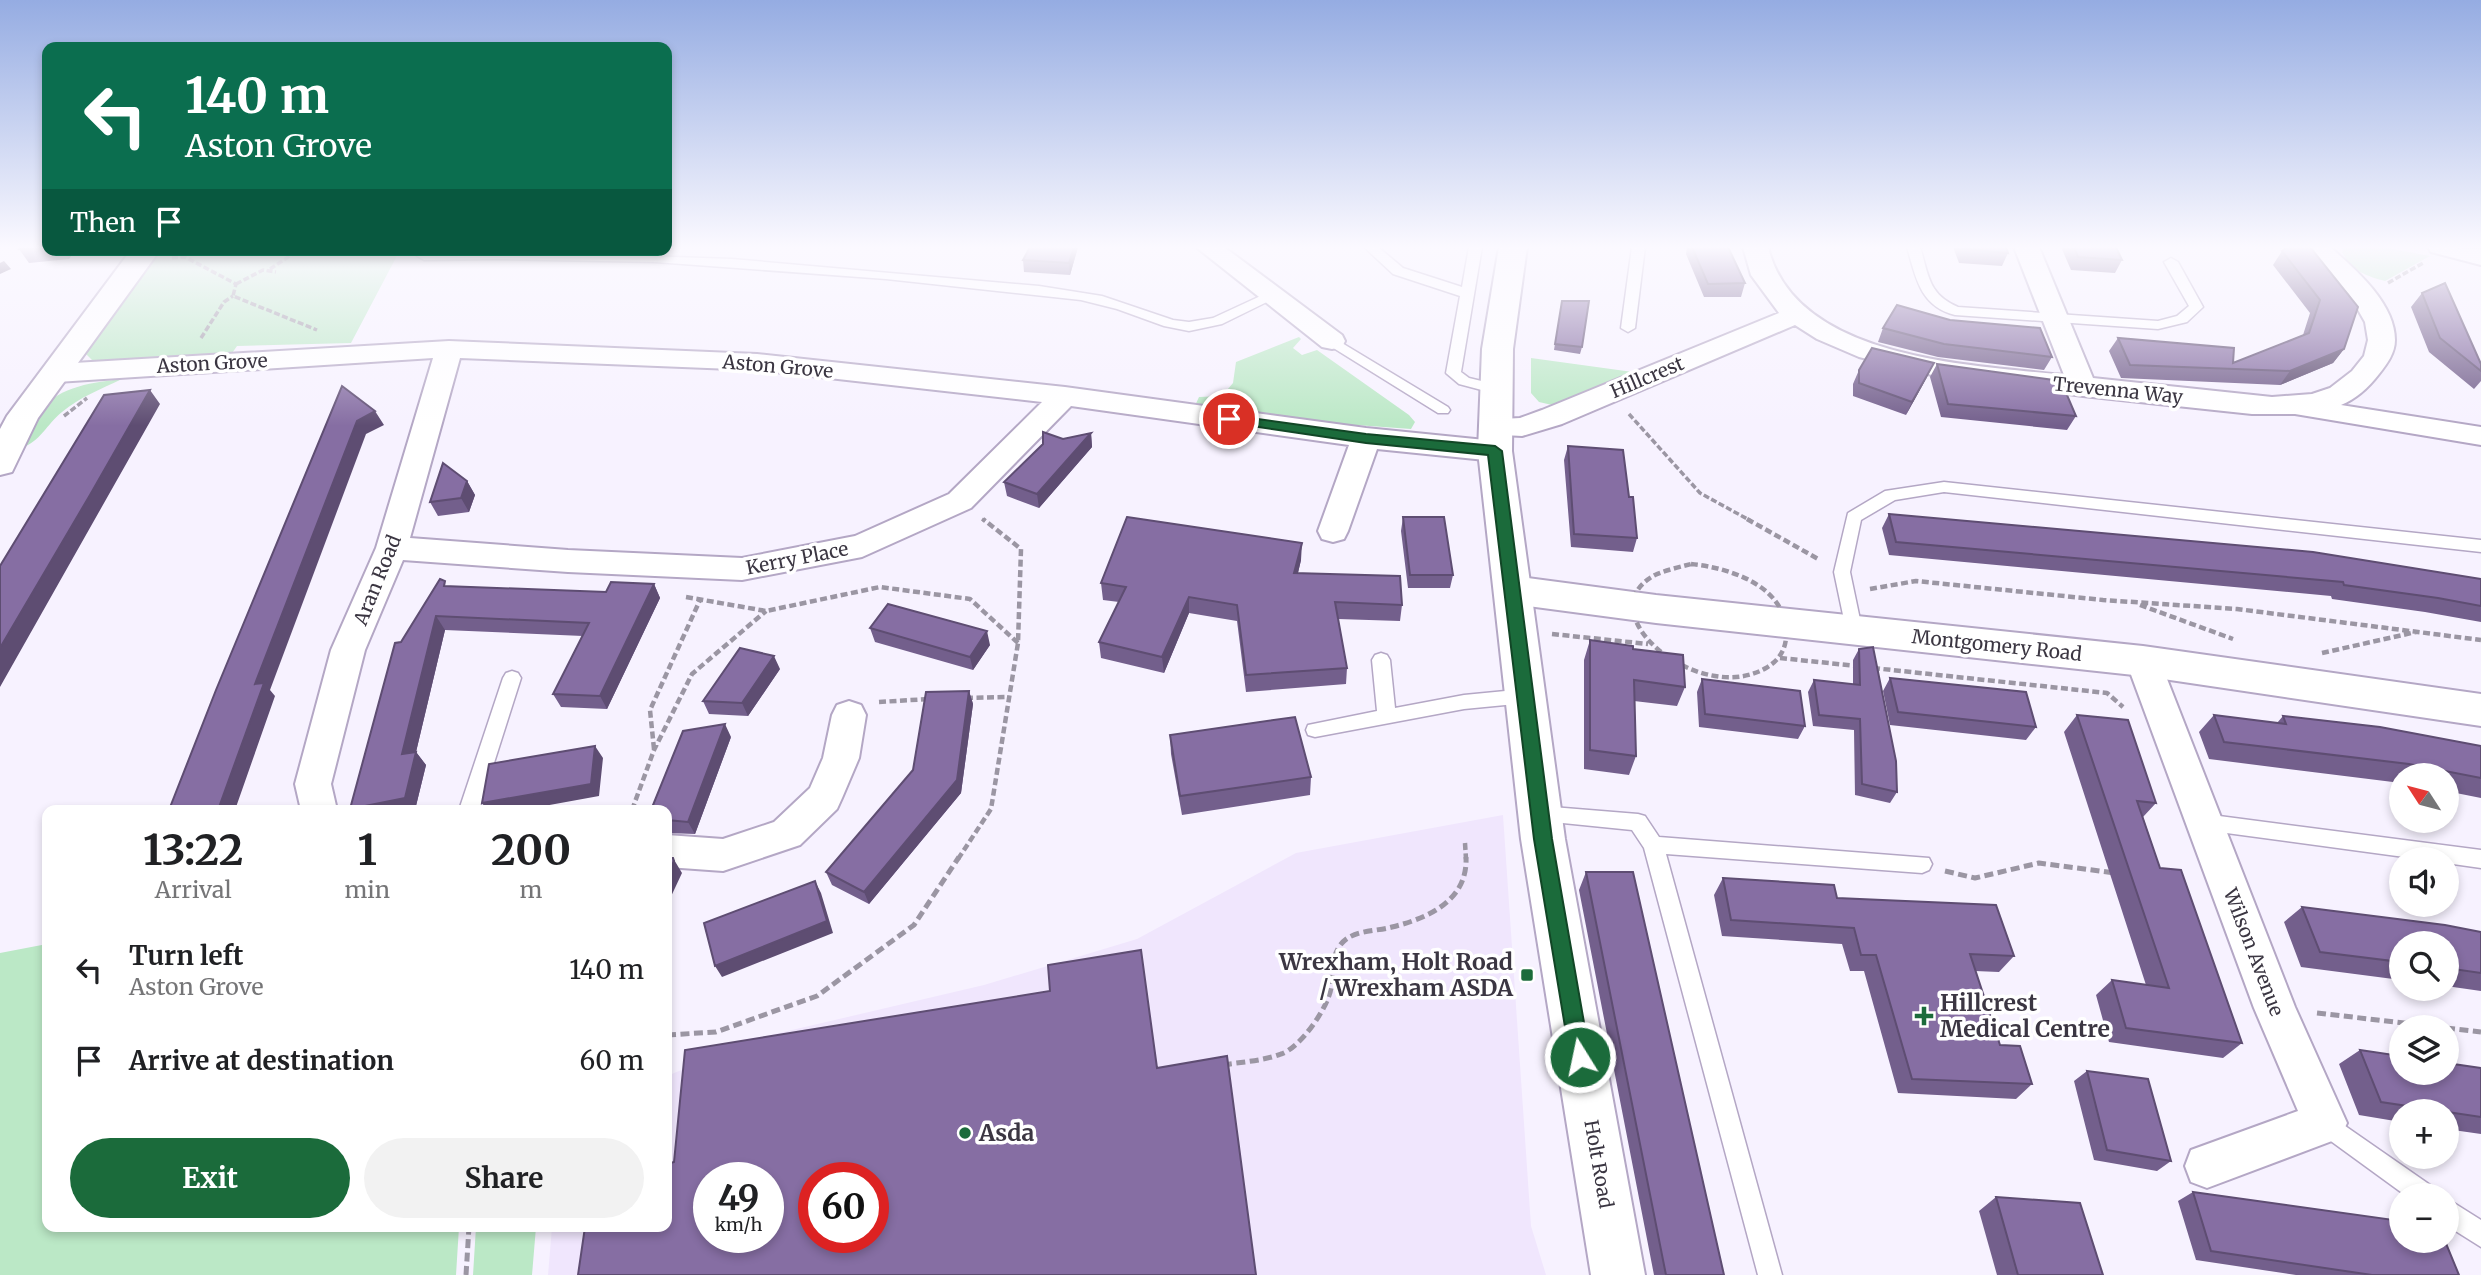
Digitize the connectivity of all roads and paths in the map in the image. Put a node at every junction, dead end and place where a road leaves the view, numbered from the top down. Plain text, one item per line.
1 (113, 306) edge
2 (220, 306) edge
3 (258, 306) edge
4 (1126, 306) edge
5 (1248, 306) edge
6 (1286, 306) edge
7 (1464, 306) edge
8 (1500, 306) edge
9 (1631, 306) edge
10 (1788, 306) edge
11 (1945, 306) edge
12 (2051, 306) edge
13 (2196, 306) edge
14 (2369, 306) edge
15 (1797, 315) junction
16 (2055, 317) junction
17 (1628, 328) dead end
18 (1332, 341) joint
19 (196, 344) dead end
20 (449, 349) junction
21 (329, 356) junction
22 (57, 373) junction
23 (2083, 387) junction
24 (1493, 388) junction
25 (1610, 392) junction
26 (1065, 396) junction
27 (2290, 406) junction
28 (1443, 410) dead end
29 (2481, 436) edge
30 (1366, 438) junction
31 (1494, 439) junction
32 (0, 464) edge
33 (960, 501) junction
34 (1333, 531) dead end
35 (2481, 546) edge
36 (393, 548) junction
37 (1842, 572) junction
38 (673, 594) dead end
39 (700, 600) junction
40 (2132, 602) junction
41 (1515, 610) junction
42 (766, 611) junction
43 (1850, 612) junction
44 (2419, 631) junction
45 (2481, 640) edge
46 (2237, 641) dead end
47 (1018, 643) junction
48 (2315, 654) dead end
49 (1780, 658) dead end
50 (1381, 660) dead end
51 (2143, 661) junction
52 (512, 678) dead end
53 (1008, 696) junction
54 (1526, 696) junction
55 (957, 698) edge
56 (931, 699) edge
57 (2481, 710) edge
58 (849, 715) joint
59 (1387, 717) junction
60 (1315, 730) dead end
61 (654, 750) junction
62 (318, 805) edge
63 (472, 805) edge
64 (634, 805) edge
65 (1539, 814) junction
66 (2204, 822) junction
67 (1465, 843) dead end
68 (1653, 845) junction
69 (672, 851) edge
70 (2481, 859) edge
71 (1922, 864) joint
72 (2121, 874) edge
73 (2275, 1008) junction
74 (2389, 1021) edge
75 (2459, 1029) edge
76 (2481, 1032) edge
77 (672, 1035) edge
78 (1220, 1065) edge
79 (2325, 1124) junction
80 (2207, 1166) dead end
81 (2408, 1183) edge
82 (2459, 1219) edge
83 (469, 1232) edge
84 (2481, 1235) edge
85 (466, 1275) edge
86 (1618, 1275) edge
87 (1770, 1275) edge

1 - 22 street
2 - 19 path
3 - 21 path
4 - 5 lane
6 - 18 street
7 - 24 lane
8 - 24 street, Holt Road
9 - 17 lane
10 - 15 street, Trevenna Way
11 - 16 lane
12 - 16 street
13 - 16 lane
14 - 27 street, Trevenna Way
15 - 23 street, Trevenna Way
15 - 25 street, Hillcrest
16 - 23 street
18 - 28 lane
20 - 21 street, Aston Grove
20 - 26 street, Aston Grove
20 - 36 street, Aran Road
21 - 22 street, Aston Grove
22 - 32 street
23 - 27 street, Trevenna Way
24 - 31 street, Holt Road
25 - 31 street, Hillcrest
25 - 37 path
26 - 30 street, Aston Grove
26 - 33 street, Kerry Place
27 - 29 street
30 - 31 street, Aston Grove
30 - 34 street
31 - 41 street, Holt Road
33 - 36 street, Kerry Place
33 - 47 path
35 - 37 lane
36 - 62 street, Aran Road
37 - 43 lane
38 - 39 path
39 - 42 path
39 - 61 path
40 - 43 path
40 - 44 path
40 - 46 path
41 - 43 street, Montgomery Road
41 - 49 path
41 - 54 street, Holt Road
42 - 47 path
42 - 61 path
43 - 51 street, Montgomery Road
44 - 45 path
44 - 48 path
47 - 53 path
50 - 59 lane
51 - 57 street, Montgomery Road
51 - 66 street, Wilson Avenue
52 - 63 lane
53 - 55 path
53 - 77 path
54 - 59 lane
54 - 65 street, Holt Road
56 - 58 path
58 - 69 street
59 - 60 lane
61 - 64 path
65 - 68 lane
65 - 86 street, Holt Road
66 - 70 lane
66 - 73 street, Wilson Avenue
67 - 78 path
68 - 71 lane
68 - 87 lane
71 - 72 path
73 - 74 path
73 - 79 street, Wilson Avenue
75 - 76 path
79 - 80 street
79 - 81 lane
82 - 84 lane
83 - 85 path

